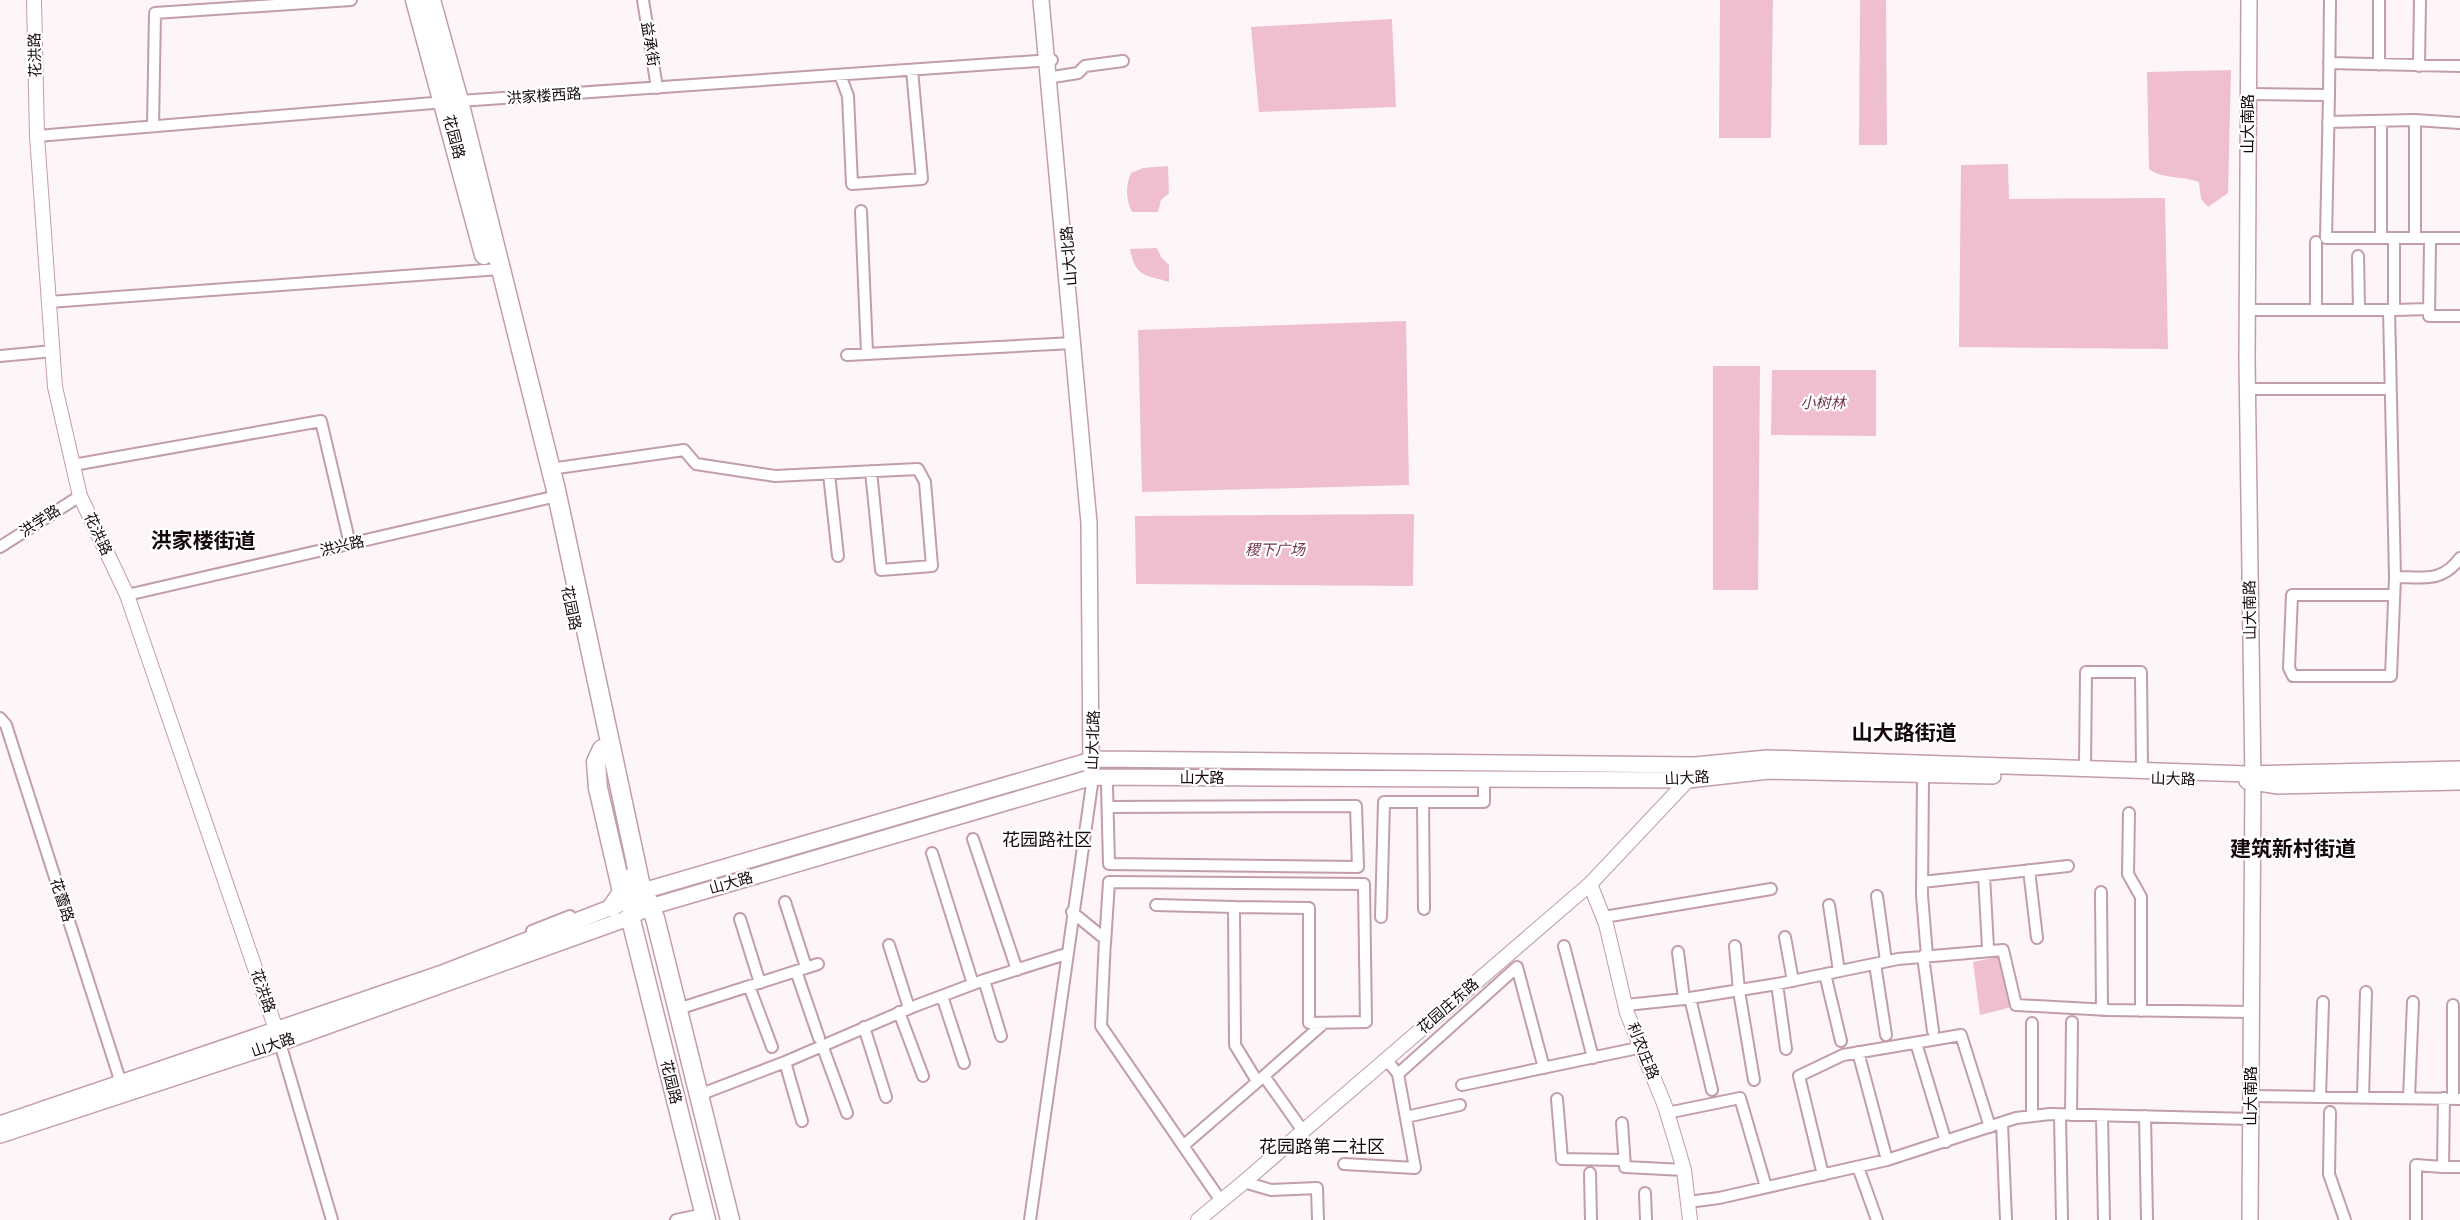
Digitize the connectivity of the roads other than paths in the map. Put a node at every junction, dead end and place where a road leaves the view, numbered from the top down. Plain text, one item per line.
1 (351, 0) edge
2 (415, 0) edge
3 (431, 0) edge
4 (643, 0) edge
5 (1041, 0) edge
6 (1046, 0) edge
7 (2249, 0) edge
8 (2330, 0) edge
9 (2379, 0) edge
10 (2420, 0) edge
11 (31, 3) edge
12 (1049, 61) junction
13 (1123, 61) dead end
14 (2329, 63) junction
15 (2379, 64) junction
16 (2419, 66) junction
17 (2460, 66) edge
18 (912, 70) junction
19 (840, 75) junction
20 (1053, 77) junction
21 (657, 88) junction
22 (2248, 94) junction
23 (2329, 95) junction
24 (452, 102) junction
25 (2415, 120) junction
26 (2381, 121) junction
27 (2328, 122) junction
28 (2460, 123) edge
29 (153, 126) junction
30 (37, 136) junction
31 (861, 211) dead end
32 (2381, 238) junction
33 (2415, 238) junction
34 (2460, 238) edge
35 (2316, 242) dead end
36 (2430, 243) dead end
37 (2394, 244) dead end
38 (2358, 256) dead end
39 (494, 269) junction
40 (49, 302) junction
41 (2316, 309) junction
42 (2359, 309) junction
43 (2391, 309) junction
44 (2429, 309) junction
45 (2247, 310) junction
46 (2460, 316) edge
47 (1072, 343) junction
48 (52, 351) junction
49 (867, 353) junction
50 (847, 355) dead end
51 (0, 356) edge
52 (2248, 389) junction
53 (2390, 389) junction
54 (73, 465) junction
55 (550, 469) junction
56 (871, 471) junction
57 (829, 474) junction
58 (80, 496) junction
59 (552, 497) junction
60 (350, 544) junction
61 (0, 547) edge
62 (838, 556) dead end
63 (2460, 558) edge
64 (2395, 577) junction
65 (2394, 595) junction
66 (127, 596) junction
67 (0, 718) edge
68 (1092, 759) junction
69 (2085, 769) junction
70 (2460, 769) edge
71 (2142, 770) junction
72 (1923, 774) junction
73 (1093, 777) junction
74 (2252, 777) junction
75 (1484, 779) junction
76 (1688, 780) junction
77 (2460, 782) edge
78 (1107, 786) dead end
79 (1423, 802) junction
80 (1108, 807) junction
81 (2129, 813) dead end
82 (973, 839) dead end
83 (932, 853) dead end
84 (2068, 866) dead end
85 (2029, 870) junction
86 (1984, 875) junction
87 (1922, 882) junction
88 (1590, 884) junction
89 (1771, 889) dead end
90 (2101, 892) dead end
91 (1877, 896) dead end
92 (632, 902) junction
93 (785, 902) dead end
94 (1156, 905) dead end
95 (1829, 905) dead end
96 (1234, 907) junction
97 (1424, 909) dead end
98 (1072, 912) junction
99 (1381, 917) dead end
100 (1604, 917) junction
101 (740, 919) dead end
102 (1785, 937) dead end
103 (2037, 938) dead end
104 (1105, 939) junction
105 (889, 945) dead end
106 (1564, 946) dead end
107 (1735, 946) dead end
108 (1988, 948) dead end
109 (1678, 952) dead end
110 (1066, 954) junction
111 (1925, 956) junction
112 (1880, 963) junction
113 (818, 964) dead end
114 (801, 969) junction
115 (1017, 970) junction
116 (1839, 971) junction
117 (1825, 974) junction
118 (984, 980) junction
119 (1793, 981) junction
120 (755, 984) junction
121 (973, 984) junction
122 (1777, 984) junction
123 (1739, 990) junction
124 (2366, 992) dead end
125 (942, 996) junction
126 (1687, 999) junction
127 (2323, 1002) dead end
128 (2413, 1002) dead end
129 (1626, 1005) junction
130 (2453, 1005) dead end
131 (678, 1010) junction
132 (904, 1010) junction
133 (2102, 1010) junction
134 (2141, 1011) junction
135 (2251, 1012) junction
136 (2072, 1022) dead end
137 (1324, 1023) junction
138 (2032, 1023) dead end
139 (864, 1027) junction
140 (1933, 1030) dead end
141 (1886, 1035) dead end
142 (1001, 1036) dead end
143 (278, 1037) junction
144 (1840, 1041) dead end
145 (820, 1042) junction
146 (1916, 1043) junction
147 (772, 1047) dead end
148 (1638, 1048) dead end
149 (1786, 1049) dead end
150 (1858, 1052) junction
151 (1593, 1058) junction
152 (1386, 1059) junction
153 (785, 1062) junction
154 (964, 1063) dead end
155 (1544, 1068) junction
156 (1398, 1074) junction
157 (923, 1076) dead end
158 (1261, 1079) junction
159 (1754, 1080) dead end
160 (121, 1083) junction
161 (1462, 1085) dead end
162 (1712, 1090) dead end
163 (699, 1095) junction
164 (2251, 1096) junction
165 (886, 1097) dead end
166 (2320, 1097) junction
167 (2363, 1097) junction
168 (2409, 1098) junction
169 (1557, 1099) dead end
170 (2452, 1099) edge
171 (1460, 1105) dead end
172 (2330, 1112) dead end
173 (847, 1113) dead end
174 (1667, 1113) junction
175 (2065, 1115) junction
176 (2032, 1116) junction
177 (2102, 1116) junction
178 (2145, 1116) junction
179 (1406, 1117) junction
180 (2251, 1119) junction
181 (802, 1121) dead end
182 (1622, 1123) dead end
183 (2002, 1123) junction
184 (0, 1124) edge
185 (1990, 1127) junction
186 (1303, 1131) junction
187 (0, 1135) edge
188 (1946, 1142) junction
189 (1183, 1146) junction
190 (1624, 1160) junction
191 (1887, 1160) junction
192 (1344, 1164) dead end
193 (1858, 1167) junction
194 (2444, 1167) junction
195 (2460, 1167) edge
196 (1684, 1170) junction
197 (1590, 1173) dead end
198 (1823, 1175) junction
199 (1244, 1182) junction
200 (1767, 1187) junction
201 (1646, 1193) dead end
202 (1221, 1201) junction
203 (1688, 1202) junction
204 (705, 1217) edge
205 (332, 1220) edge
206 (676, 1220) edge
207 (730, 1220) edge
208 (1030, 1220) edge
209 (1198, 1220) edge
210 (1318, 1220) edge
211 (1591, 1220) edge
212 (1646, 1220) edge
213 (1690, 1220) edge
214 (1876, 1220) edge
215 (2006, 1220) edge
216 (2062, 1220) edge
217 (2104, 1220) edge
218 (2147, 1220) edge
219 (2250, 1220) edge
220 (2345, 1220) edge
221 (2415, 1220) edge

1 - 29 street
2 - 24 main road, 花园路
3 - 24 main road, 花园路
4 - 21 street, 益承街
5 - 12 main road, 山大北路
6 - 12 main road, 山大北路
7 - 22 main road, 山大南路
8 - 14 street
9 - 15 street
10 - 16 street
11 - 30 street, 花洪路
12 - 18 street, 洪家楼西路
12 - 20 main road, 山大北路
12 - 47 main road, 山大北路
13 - 20 street
14 - 15 street
14 - 23 street
15 - 16 street
16 - 17 street
18 - 19 street, 洪家楼西路
18 - 19 street
19 - 21 street, 洪家楼西路
20 - 68 main road, 山大北路
21 - 24 street, 洪家楼西路
22 - 23 street
22 - 45 main road, 山大南路
23 - 27 street
24 - 29 street, 洪家楼西路
24 - 39 main road, 花园路
25 - 26 street
25 - 28 street
25 - 33 street
26 - 27 street
26 - 32 street
27 - 32 street
29 - 30 street, 洪家楼西路
30 - 40 street, 花洪路
31 - 49 street
32 - 33 street
33 - 34 street
35 - 41 street
36 - 44 street
37 - 43 street
38 - 42 street
39 - 40 street
39 - 55 main road, 花园路
39 - 59 main road, 花园路
40 - 48 street, 花洪路
41 - 42 street
41 - 45 street
42 - 43 street
43 - 44 street
43 - 53 street
44 - 46 street
45 - 52 main road, 山大南路
47 - 49 street
47 - 68 main road, 山大北路
48 - 51 street
48 - 54 street, 花洪路
49 - 50 street
52 - 53 street
52 - 74 main road, 山大南路
53 - 64 street
54 - 58 street, 花洪路
54 - 60 street
55 - 57 street
55 - 59 main road, 花园路
56 - 56 street
56 - 57 street
57 - 62 street
58 - 61 street, 洪学路
58 - 66 street, 花洪路
59 - 60 street, 洪兴路
59 - 92 main road, 花园路
59 - 92 main road, 花园路
60 - 66 street, 洪兴路
63 - 64 street
64 - 65 street
65 - 65 street
66 - 143 street, 花洪路
67 - 160 street, 花蕾路
68 - 69 main road, 山大路
68 - 73 main road, 山大北路
68 - 92 main road, 山大路
69 - 71 main road, 山大路
69 - 71 street
70 - 74 main road, 山大路
71 - 74 main road, 山大路
72 - 74 main road, 山大路
72 - 76 main road, 山大路
72 - 87 street
73 - 75 main road, 山大路
73 - 92 main road, 山大路
73 - 98 street
74 - 77 main road, 山大路
74 - 135 main road, 山大南路
75 - 76 main road, 山大路
75 - 79 street
76 - 88 street, 花园庄东路
78 - 80 street
79 - 97 street
79 - 99 street
80 - 80 street
81 - 134 street
82 - 115 street
83 - 121 street
84 - 85 street
85 - 86 street
85 - 103 street
86 - 87 street
86 - 108 street
87 - 111 street
88 - 100 street, 利农庄路
88 - 152 street, 花园庄东路
89 - 100 street
90 - 133 street
91 - 112 street
92 - 131 main road, 花园路
92 - 143 main road, 山大路
92 - 143 main road, 山大路
92 - 204 main road, 花园路
93 - 114 street
94 - 96 street
95 - 116 street
96 - 137 street
96 - 158 street
98 - 104 street
98 - 110 street
100 - 129 street, 利农庄路
101 - 120 street
102 - 119 street
104 - 137 street
104 - 189 street
105 - 132 street
106 - 151 street
107 - 123 street
109 - 126 street
110 - 115 street, 花园路
110 - 208 street
111 - 112 street
111 - 133 street
111 - 140 street
112 - 116 street
112 - 141 street
113 - 114 street
114 - 120 street
114 - 145 street
115 - 118 street, 花园路
116 - 117 street
117 - 119 street
117 - 144 street
118 - 121 street, 花园路
118 - 142 street
119 - 122 street
120 - 131 street
120 - 147 street
121 - 125 street, 花园路
122 - 123 street
122 - 149 street
123 - 126 street
123 - 159 street
124 - 167 street
125 - 132 street, 花园路
125 - 154 street
126 - 129 street
126 - 162 street
127 - 166 street
128 - 168 street
129 - 174 street, 利农庄路
130 - 170 street
131 - 163 main road, 花园路
132 - 139 street, 花园路
132 - 157 street
133 - 134 street
134 - 135 street
135 - 164 main road, 山大南路
136 - 175 street
137 - 158 street
138 - 176 street
139 - 145 street, 花园路
139 - 165 street
143 - 160 main road, 山大路
143 - 187 main road, 山大路
143 - 205 street
145 - 153 street, 花园路
145 - 173 street
146 - 150 street
146 - 185 street
146 - 188 street
148 - 151 street
150 - 191 street
150 - 198 street
151 - 155 street
152 - 156 street
152 - 186 street, 花园庄东路
153 - 163 street, 花园路
153 - 181 street
155 - 156 street
155 - 161 street
156 - 179 street
158 - 186 street
158 - 189 street
160 - 184 main road, 山大路
163 - 207 main road, 花园路
164 - 166 street
164 - 180 main road, 山大南路
166 - 167 street
167 - 168 street
168 - 170 street
169 - 190 street
170 - 194 street
171 - 179 street
172 - 220 street
174 - 196 street, 利农庄路
174 - 200 street
175 - 176 street
175 - 177 street
175 - 216 street
176 - 183 street
177 - 178 street
177 - 217 street
178 - 180 street
178 - 218 street
179 - 192 street
180 - 219 main road, 山大南路
182 - 190 street
183 - 185 street
183 - 215 street
185 - 188 street
186 - 199 street, 花园庄东路
188 - 191 street
189 - 202 street
190 - 196 street
191 - 193 street
193 - 198 street
193 - 214 street
194 - 195 street
194 - 221 street
196 - 203 street, 利农庄路
197 - 211 street
198 - 200 street
199 - 202 street, 花园庄东路
199 - 210 street
200 - 203 street
201 - 212 street
202 - 209 street, 花园庄东路
203 - 213 street, 利农庄路
204 - 206 street

